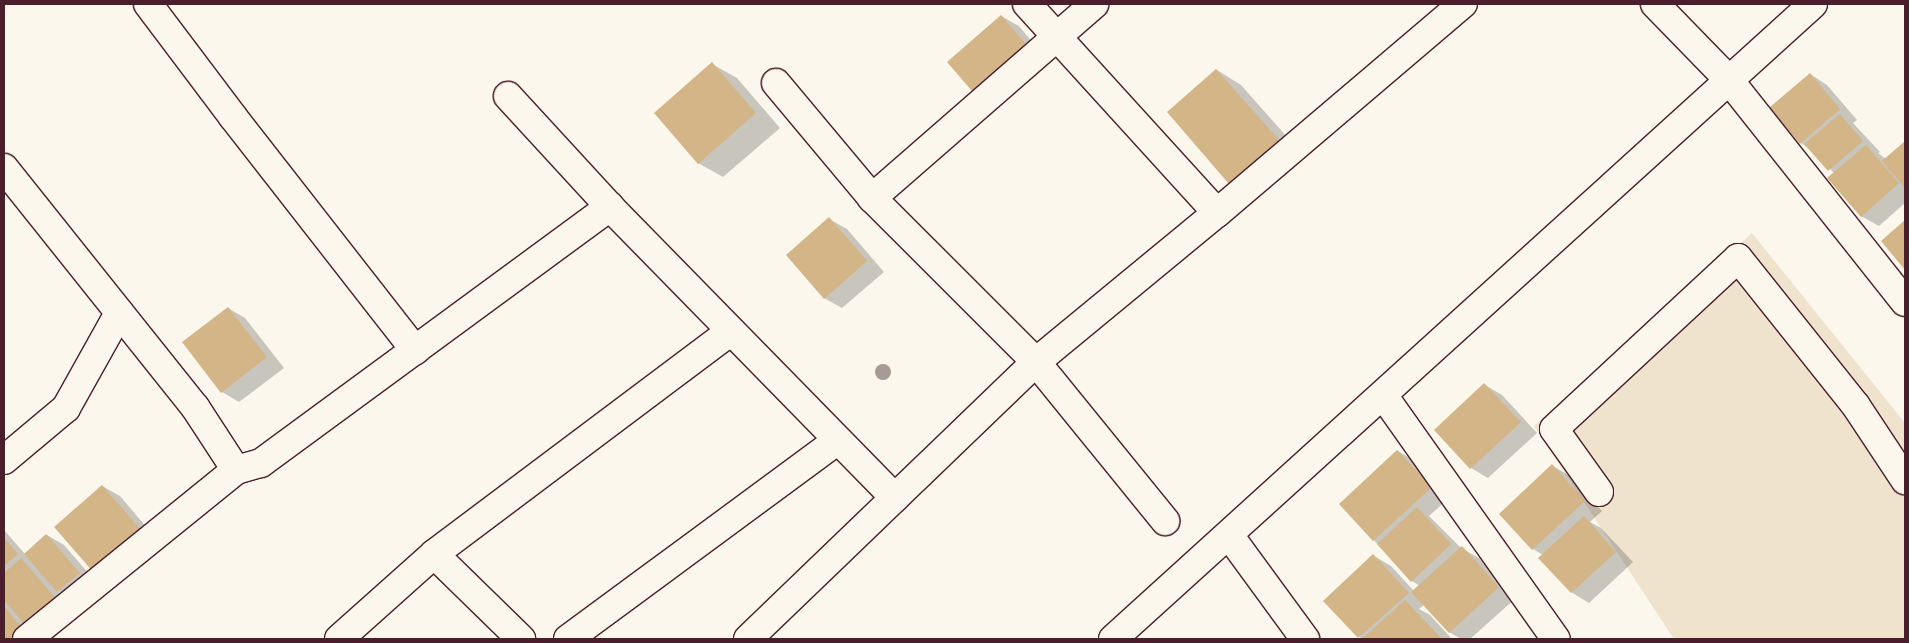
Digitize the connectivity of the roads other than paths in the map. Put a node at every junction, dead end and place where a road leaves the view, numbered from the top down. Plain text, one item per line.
1 (148, 4) edge
2 (1027, 4) edge
3 (1094, 4) edge
4 (1463, 4) edge
5 (1656, 4) edge
6 (1813, 4) edge
7 (1056, 36) junction
8 (1729, 80) junction
9 (776, 83) dead end
10 (508, 96) dead end
11 (4, 168) edge
12 (872, 198) junction
13 (610, 207) junction
14 (1217, 213) junction
15 (1905, 302) edge
16 (119, 313) junction
17 (731, 331) junction
18 (415, 350) junction
19 (1036, 362) junction
20 (1383, 395) junction
21 (838, 440) junction
22 (4, 460) edge
23 (236, 470) junction
24 (1905, 480) edge
25 (1599, 492) dead end
26 (895, 498) junction
27 (1165, 521) dead end
28 (1229, 535) junction
29 (434, 554) junction
30 (351, 636) edge
31 (1124, 636) edge
32 (27, 639) edge
33 (521, 639) edge
34 (568, 639) edge
35 (748, 639) edge
36 (1305, 639) edge
37 (1556, 639) edge

1 - 18 street
2 - 7 street
3 - 7 street
4 - 14 street
5 - 8 street
6 - 8 street
7 - 12 street
7 - 14 street
8 - 15 street
8 - 20 street
9 - 12 street
10 - 13 street
11 - 16 street
12 - 19 street
13 - 17 street
13 - 18 street
14 - 19 street
16 - 22 street
16 - 23 street
17 - 21 street
17 - 29 street
18 - 23 street
19 - 26 street
19 - 27 street
20 - 28 street
20 - 37 street
21 - 26 street
21 - 34 street
23 - 32 street
24 - 25 street
26 - 35 street
28 - 31 street
28 - 36 street
29 - 30 street
29 - 33 street

